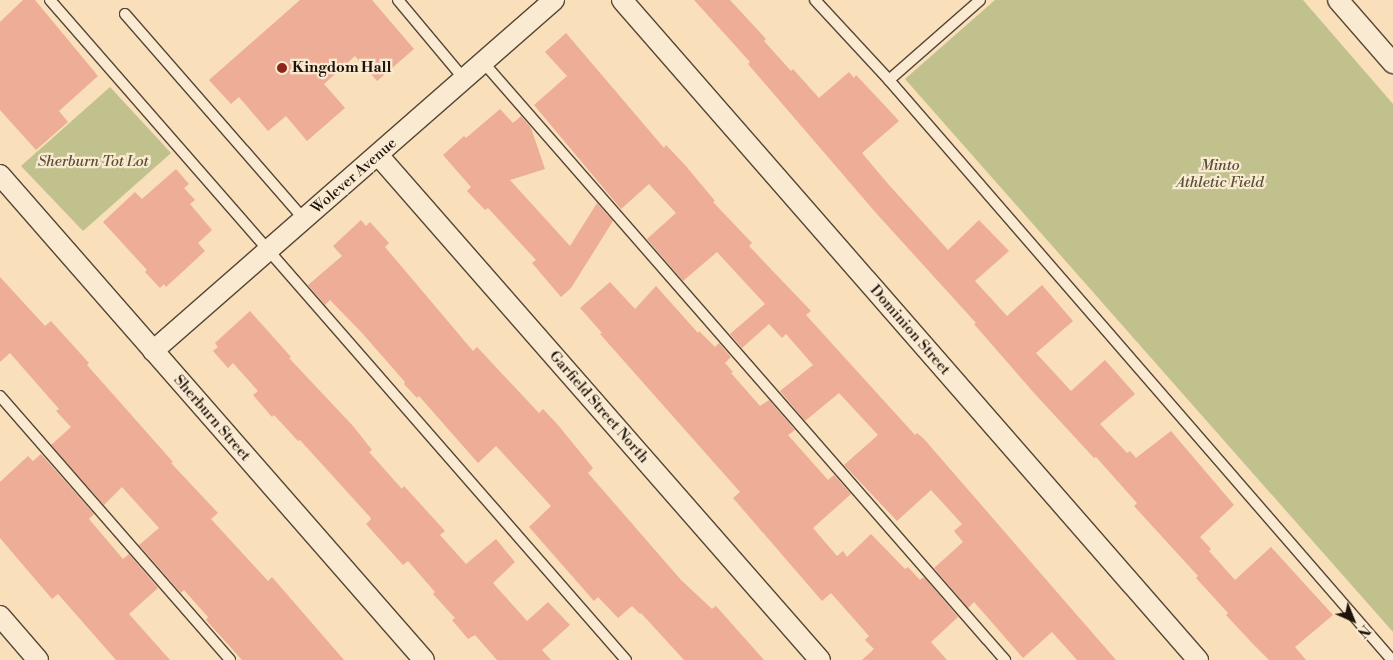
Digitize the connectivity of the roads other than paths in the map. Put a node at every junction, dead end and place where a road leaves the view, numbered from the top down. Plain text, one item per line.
1 (50, 0) edge
2 (398, 0) edge
3 (554, 0) edge
4 (622, 0) edge
5 (815, 0) edge
6 (980, 0) edge
7 (1338, 0) edge
8 (125, 14) dead end
9 (482, 62) junction
10 (1393, 64) edge
11 (464, 79) junction
12 (888, 80) junction
13 (378, 155) junction
14 (0, 175) edge
15 (304, 219) junction
16 (268, 250) junction
17 (154, 351) junction
18 (0, 396) edge
19 (0, 616) edge
20 (38, 660) edge
21 (230, 660) edge
22 (424, 660) edge
23 (626, 660) edge
24 (820, 660) edge
25 (1005, 660) edge
26 (1198, 660) edge
27 (1392, 660) edge

1 - 16 lane
2 - 11 lane
3 - 9 street, Wolever Avenue
4 - 26 street, Dominion Street
5 - 12 lane
6 - 12 lane
7 - 10 street
8 - 15 lane
9 - 11 street, Wolever Avenue
9 - 25 lane
11 - 13 street, Wolever Avenue
12 - 27 lane
13 - 15 street, Wolever Avenue
13 - 24 street, Garfield Street North
14 - 17 street, Sherburn Street
15 - 16 street, Wolever Avenue
16 - 17 street, Wolever Avenue
16 - 23 lane
17 - 22 street, Sherburn Street
18 - 21 lane
19 - 20 street

